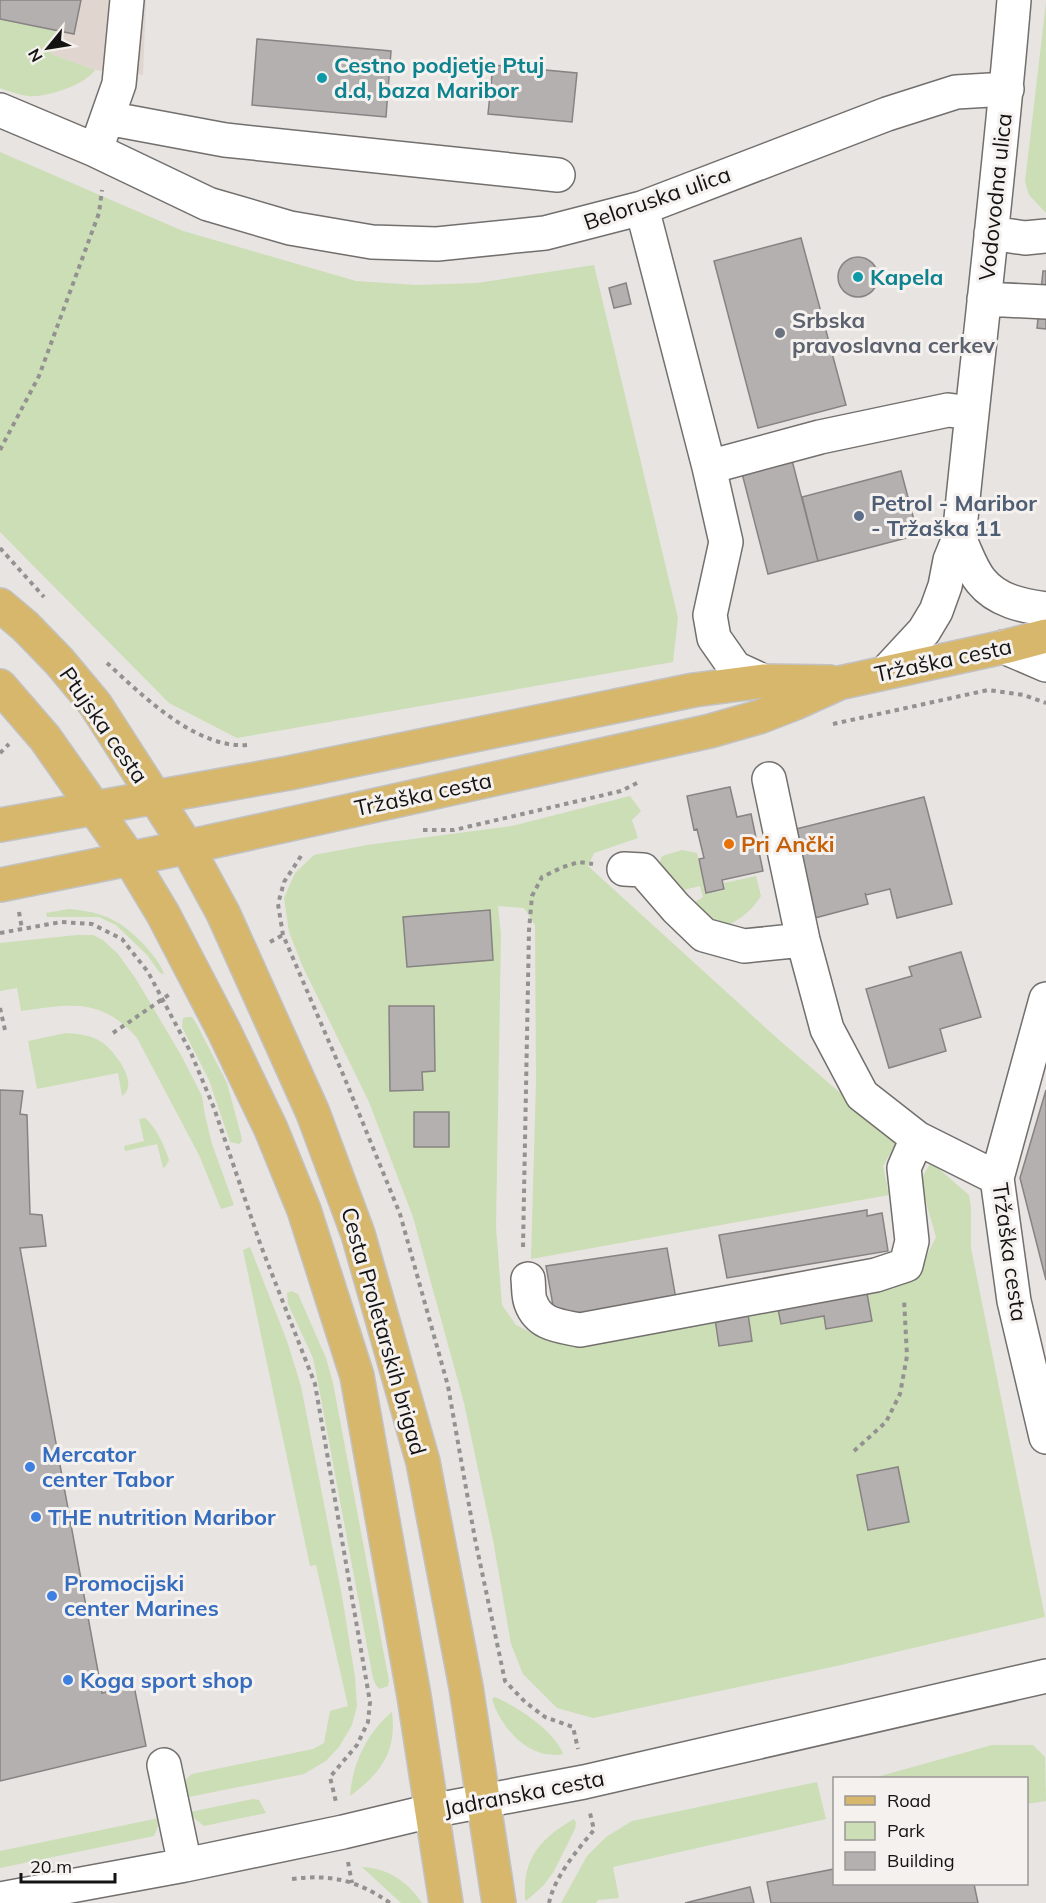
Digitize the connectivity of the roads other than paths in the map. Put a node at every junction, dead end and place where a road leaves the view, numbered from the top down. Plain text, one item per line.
1 (127, 0) edge
2 (1014, 0) edge
3 (1007, 89) junction
4 (0, 110) edge
5 (107, 118) junction
6 (95, 150) junction
7 (558, 176) dead end
8 (642, 208) junction
9 (992, 233) junction
10 (1046, 236) edge
11 (984, 299) junction
12 (1046, 302) edge
13 (972, 413) junction
14 (709, 467) junction
15 (959, 538) junction
16 (0, 589) edge
17 (1046, 609) edge
18 (8, 612) edge
19 (1046, 636) edge
20 (1004, 647) junction
21 (1046, 665) edge
22 (886, 672) junction
23 (763, 681) junction
24 (839, 683) junction
25 (0, 686) edge
26 (770, 779) dead end
27 (154, 797) junction
28 (94, 808) junction
29 (0, 825) edge
30 (187, 847) junction
31 (130, 859) junction
32 (624, 869) road end
33 (0, 885) edge
34 (803, 940) junction
35 (1046, 999) edge
36 (917, 1138) junction
37 (997, 1178) junction
38 (528, 1279) road end
39 (1046, 1437) edge
40 (1046, 1676) edge
41 (164, 1765) dead end
42 (482, 1801) junction
43 (431, 1812) junction
44 (185, 1865) junction
45 (0, 1899) edge
46 (446, 1903) edge
47 (499, 1903) edge

1 - 5 street
2 - 3 street, Vodovodna ulica
3 - 8 street, Beloruska ulica
3 - 9 street, Vodovodna ulica
4 - 6 street, Beloruska ulica
5 - 6 street
5 - 7 street
6 - 8 street, Beloruska ulica
8 - 14 street
9 - 10 street
9 - 11 street, Vodovodna ulica
11 - 12 street
11 - 13 street, Vodovodna ulica
13 - 14 street
13 - 15 street, Vodovodna ulica
14 - 23 street
15 - 17 street
15 - 22 street, Vodovodna ulica
16 - 18 street
18 - 27 main road, Ptujska cesta
19 - 20 main road, Tržaška cesta
20 - 21 street
20 - 22 main road, Tržaška cesta
22 - 24 main road, Tržaška cesta
23 - 24 main road, Tržaška cesta
23 - 27 main road, Tržaška cesta
24 - 30 main road, Tržaška cesta
25 - 28 main road
26 - 34 street
27 - 28 main road, Tržaška cesta
27 - 30 main road, Cesta Proletarskih brigad
28 - 29 main road, Tržaška cesta
28 - 31 main road
30 - 31 main road, Tržaška cesta
30 - 42 main road, Cesta Proletarskih brigad
31 - 33 main road, Tržaška cesta
31 - 43 main road, Cesta Proletarskih brigad
32 - 34 street
34 - 36 street
35 - 37 street, Tržaška cesta
36 - 37 street
36 - 38 street
37 - 39 street, Tržaška cesta
40 - 42 street, Jadranska cesta
41 - 44 street
42 - 43 street, Jadranska cesta
42 - 47 main road, Cesta Proletarskih brigad
43 - 44 street, Jadranska cesta
43 - 46 main road, Cesta Proletarskih brigad
44 - 45 street, Jadranska cesta

